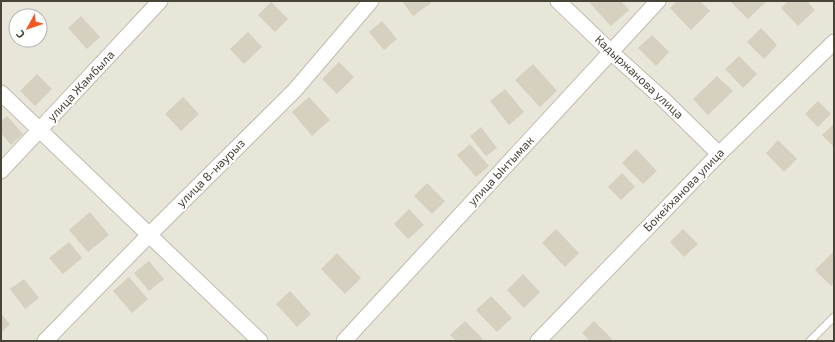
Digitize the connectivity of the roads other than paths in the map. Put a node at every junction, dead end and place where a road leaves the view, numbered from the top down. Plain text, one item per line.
1 (160, 1) edge
2 (372, 1) edge
3 (558, 1) edge
4 (658, 1) edge
5 (834, 42) edge
6 (611, 52) junction
7 (1, 93) edge
8 (39, 130) junction
9 (718, 154) junction
10 (1, 170) edge
11 (149, 235) junction
12 (834, 317) edge
13 (46, 341) edge
14 (260, 341) edge
15 (344, 341) edge
16 (538, 341) edge
17 (810, 341) edge

1 - 8 street, улица Жамбыла
2 - 11 street, улица 8-наурыз
3 - 6 street, Кадыржанова улица
4 - 6 street, улица Ынтымак
5 - 9 street, Бокейханова улица
6 - 9 street, Кадыржанова улица
6 - 15 street, улица Ынтымак
7 - 8 street
8 - 10 street, улица Жамбыла
8 - 11 street
9 - 16 street, Бокейханова улица
11 - 13 street, улица 8-наурыз
11 - 14 street
12 - 17 lane

